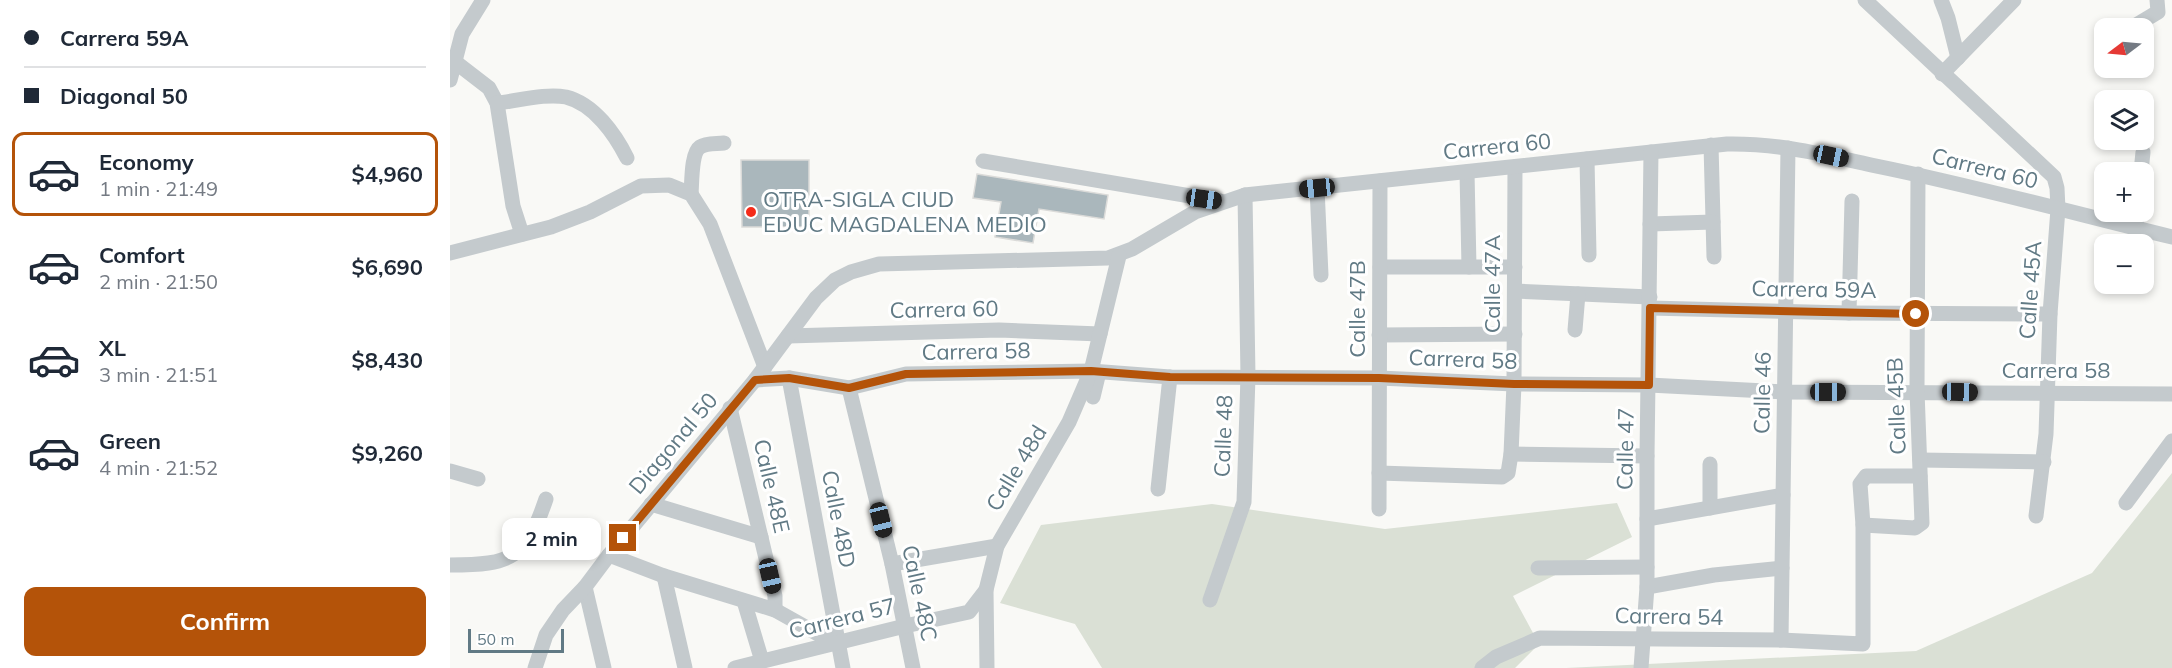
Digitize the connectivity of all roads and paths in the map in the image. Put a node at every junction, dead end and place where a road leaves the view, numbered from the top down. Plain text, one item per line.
1 (483, 0) edge
2 (1865, 0) edge
3 (1941, 0) edge
4 (2014, 0) edge
5 (2157, 0) edge
6 (2148, 18) edge
7 (1958, 58) junction
8 (454, 61) junction
9 (1942, 74) junction
10 (450, 80) edge
11 (496, 103) junction
12 (724, 143) dead end
13 (1711, 145) junction
14 (1788, 148) junction
15 (1651, 152) junction
16 (2143, 152) dead end
17 (627, 158) dead end
18 (1587, 159) junction
19 (983, 161) dead end
20 (2142, 162) edge
21 (1515, 167) junction
22 (1467, 172) junction
23 (1918, 174) junction
24 (1380, 181) junction
25 (1317, 188) junction
26 (691, 194) junction
27 (1245, 195) junction
28 (1223, 201) junction
29 (1852, 201) dead end
30 (2058, 209) junction
31 (1713, 222) junction
32 (2136, 222) edge
33 (1650, 224) junction
34 (2136, 228) junction
35 (522, 234) junction
36 (2172, 237) edge
37 (450, 253) edge
38 (1119, 255) junction
39 (1589, 255) dead end
40 (1714, 257) dead end
41 (1380, 267) junction
42 (1469, 267) junction
43 (1515, 267) junction
44 (1321, 274) dead end
45 (835, 280) joint
46 (1515, 291) junction
47 (1578, 294) junction
48 (1650, 302) junction
49 (1786, 311) junction
50 (1849, 313) junction
51 (1916, 314) junction
52 (2050, 314) junction
53 (1575, 330) dead end
54 (1100, 334) junction
55 (1515, 334) junction
56 (1379, 335) junction
57 (788, 336) junction
58 (765, 367) junction
59 (1095, 371) junction
60 (1248, 376) junction
61 (1170, 377) junction
62 (789, 378) junction
63 (1379, 378) junction
64 (755, 380) junction
65 (1514, 384) junction
66 (1649, 385) junction
67 (849, 388) junction
68 (1917, 391) junction
69 (1784, 392) junction
70 (2047, 393) junction
71 (2172, 394) edge
72 (1093, 397) dead end
73 (730, 408) junction
74 (2172, 441) edge
75 (1511, 454) junction
76 (1647, 456) junction
77 (2044, 462) junction
78 (1710, 464) dead end
79 (1920, 468) junction
80 (450, 471) edge
81 (1379, 473) junction
82 (478, 478) dead end
83 (1158, 489) dead end
84 (1783, 495) junction
85 (546, 499) dead end
86 (2126, 503) dead end
87 (651, 504) junction
88 (1710, 508) junction
89 (1379, 509) dead end
90 (2036, 516) dead end
91 (1647, 519) junction
92 (1863, 525) junction
93 (761, 537) junction
94 (996, 546) junction
95 (609, 555) junction
96 (892, 564) junction
97 (450, 565) edge
98 (1538, 567) dead end
99 (1647, 567) junction
100 (1782, 568) junction
101 (664, 576) junction
102 (585, 586) junction
103 (1647, 587) junction
104 (986, 590) junction
105 (1210, 600) dead end
106 (744, 601) junction
107 (776, 610) junction
108 (905, 626) junction
109 (1643, 638) junction
110 (1781, 640) junction
111 (836, 643) junction
112 (762, 661) junction
113 (535, 668) edge
114 (604, 668) edge
115 (685, 668) edge
116 (735, 668) edge
117 (843, 668) edge
118 (913, 668) edge
119 (987, 668) edge
120 (1482, 668) edge
121 (1641, 668) edge

1 - 8 street
2 - 9 street, Calle 45A
3 - 7 street
4 - 7 street
5 - 6 street
7 - 9 street
8 - 10 street
8 - 11 street
9 - 30 street, Calle 45A
11 - 17 street
11 - 35 street
12 - 26 street
13 - 14 street, Carrera 60
13 - 15 street, Carrera 60
13 - 31 street
14 - 23 street, Carrera 60
14 - 49 street, Calle 46
15 - 18 street, Carrera 60
15 - 33 street, Calle 47
16 - 20 street
18 - 21 street, Carrera 60
18 - 39 street
19 - 28 street
21 - 22 street, Carrera 60
21 - 43 street, Calle 47A
22 - 24 street, Carrera 60
22 - 42 street
23 - 30 street, Carrera 60
23 - 51 street, Calle 45B
24 - 25 street, Carrera 60
24 - 41 street, Calle 47B
25 - 27 street, Carrera 60
25 - 44 street
26 - 35 street
26 - 58 street
27 - 28 street, Carrera 60
27 - 60 street, Calle 48
28 - 38 street, Carrera 60
29 - 50 street
30 - 34 street, Carrera 60
30 - 52 street, Calle 45A
31 - 33 street
31 - 40 street
32 - 34 street
33 - 48 street, Calle 47
34 - 36 street, Carrera 60
35 - 37 street
38 - 45 street, Carrera 60
38 - 54 street
41 - 42 street
41 - 56 street, Calle 47B
42 - 43 street
43 - 46 street, Calle 47A
45 - 57 street, Diagonal 50
46 - 47 street, Carrera 59A
46 - 55 street, Calle 47A
47 - 48 street, Carrera 59A
47 - 53 street
48 - 49 street, Carrera 59A
48 - 66 street, Calle 47
49 - 50 street, Carrera 59A
49 - 69 street, Calle 46
50 - 51 street, Carrera 59A
51 - 52 street, Carrera 59A
51 - 68 street, Calle 45B
52 - 70 street, Calle 45A
54 - 57 street, Carrera 60
54 - 59 street
55 - 56 street
55 - 65 street, Calle 47A
56 - 63 street, Calle 47B
57 - 58 street, Diagonal 50
58 - 64 street, Diagonal 50
59 - 61 street, Carrera 58
59 - 67 street, Carrera 58
59 - 72 street
59 - 94 street, Calle 48d
60 - 61 street, Carrera 58
60 - 63 street, Carrera 58
60 - 105 street, Calle 48
61 - 83 street
62 - 64 street, Carrera 58
62 - 67 street, Carrera 58
62 - 111 street, Calle 48D
63 - 65 street, Carrera 58
63 - 81 street, Calle 47B
64 - 73 street, Diagonal 50
65 - 66 street, Carrera 58
65 - 75 street, Calle 47A
66 - 69 street, Carrera 58
66 - 76 street, Calle 47
67 - 96 street, Calle 48C
68 - 69 street, Carrera 58
68 - 70 street, Carrera 58
68 - 79 street, Calle 45B
69 - 84 street, Calle 46
70 - 71 street, Carrera 58
70 - 77 street, Calle 45A
73 - 87 street, Diagonal 50
73 - 93 street, Calle 48E
74 - 86 street
75 - 76 street
75 - 81 street, Calle 47A
76 - 91 street, Calle 47
77 - 79 street
77 - 90 street, Calle 45A
78 - 88 street
79 - 92 street
79 - 92 street, Calle 45B
80 - 82 street
81 - 89 street, Calle 47B
84 - 88 street
84 - 100 street, Calle 46
85 - 97 street
87 - 93 street
87 - 95 street, Diagonal 50
88 - 91 street
91 - 99 street, Calle 47
92 - 110 street, Carrera 54
93 - 107 street, Calle 48E
94 - 96 street
94 - 104 street, Calle 48d
95 - 101 street
95 - 102 street, Diagonal 50
96 - 108 street, Calle 48C
98 - 99 street
99 - 103 street, Calle 47
100 - 103 street
100 - 110 street, Calle 46
101 - 106 street
101 - 115 street
102 - 113 street, Diagonal 50
102 - 114 street
103 - 109 street, Calle 47
104 - 108 street, Carrera 57
104 - 119 street
106 - 107 street
106 - 112 street
107 - 111 street
108 - 111 street, Carrera 57
108 - 118 street, Calle 48C
109 - 110 street, Carrera 54
109 - 120 street, Carrera 54
109 - 121 street, Calle 47
111 - 112 street, Carrera 57
111 - 117 street, Calle 48D
112 - 116 street, Carrera 57

